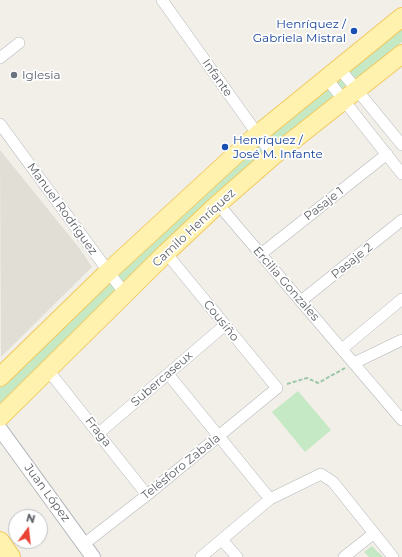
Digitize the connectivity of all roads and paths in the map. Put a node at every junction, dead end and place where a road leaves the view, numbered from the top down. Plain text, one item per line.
1 (162, 0) edge
2 (402, 17) edge
3 (19, 43) dead end
4 (402, 54) edge
5 (0, 58) edge
6 (333, 73) junction
7 (350, 95) junction
8 (0, 124) edge
9 (257, 135) junction
10 (402, 145) edge
11 (387, 154) junction
12 (273, 156) junction
13 (402, 174) edge
14 (218, 204) junction
15 (402, 220) edge
16 (166, 253) junction
17 (261, 254) junction
18 (108, 272) junction
19 (125, 294) junction
20 (402, 299) edge
21 (301, 301) junction
22 (225, 325) junction
23 (402, 340) edge
24 (342, 349) junction
25 (354, 364) junction
26 (48, 370) junction
27 (168, 374) junction
28 (0, 377) edge
29 (277, 388) junction
30 (0, 417) edge
31 (402, 420) edge
32 (0, 429) edge
33 (99, 433) junction
34 (219, 436) junction
35 (147, 495) junction
36 (270, 500) junction
37 (373, 534) junction
38 (222, 540) junction
39 (0, 541) edge
40 (84, 544) junction
41 (357, 553) edge
42 (11, 557) edge
43 (93, 557) edge
44 (201, 557) edge
45 (237, 557) edge
46 (344, 557) edge
47 (393, 557) edge

1 - 9 street, Infante
2 - 6 main road
3 - 5 street
4 - 7 main road, Camilo Henríquez
6 - 7 street
6 - 7 street
6 - 9 main road
7 - 10 street
7 - 11 street
7 - 12 main road, Camilo Henríquez
8 - 18 street, Manuel Rodríguez
9 - 12 street, Infante
9 - 18 main road
11 - 13 street
11 - 17 street, Pasaje 1
12 - 14 main road, Camilo Henríquez
14 - 16 main road, Camilo Henríquez
14 - 17 street, Ercilia Gonzales
15 - 21 street, Pasaje 2
16 - 19 main road, Camilo Henríquez
16 - 22 street, Cousiño
17 - 21 street, Ercilia Gonzales
18 - 19 street, Manuel Rodríguez
18 - 28 main road
19 - 26 main road, Camilo Henríquez
20 - 24 street
21 - 24 street, Ercilia Gonzales
22 - 27 street, Subercaseux
22 - 29 street, Cousiño
23 - 25 street
24 - 25 street, Ercilia Gonzales
25 - 29 path
25 - 31 street, Ercilia Gonzales
26 - 30 main road, Camilo Henríquez
26 - 33 street, Fraga
27 - 33 street, Subercaseux
27 - 34 street
29 - 34 street, Telésforo Zabala
32 - 40 street, Juan López
33 - 35 street, Fraga
34 - 35 street, Telésforo Zabala
34 - 36 street
35 - 40 street, Telésforo Zabala
36 - 37 street
36 - 38 street
37 - 41 street
37 - 47 street
38 - 44 street
38 - 45 street
39 - 42 main road
40 - 43 street, Juan López
41 - 46 street

